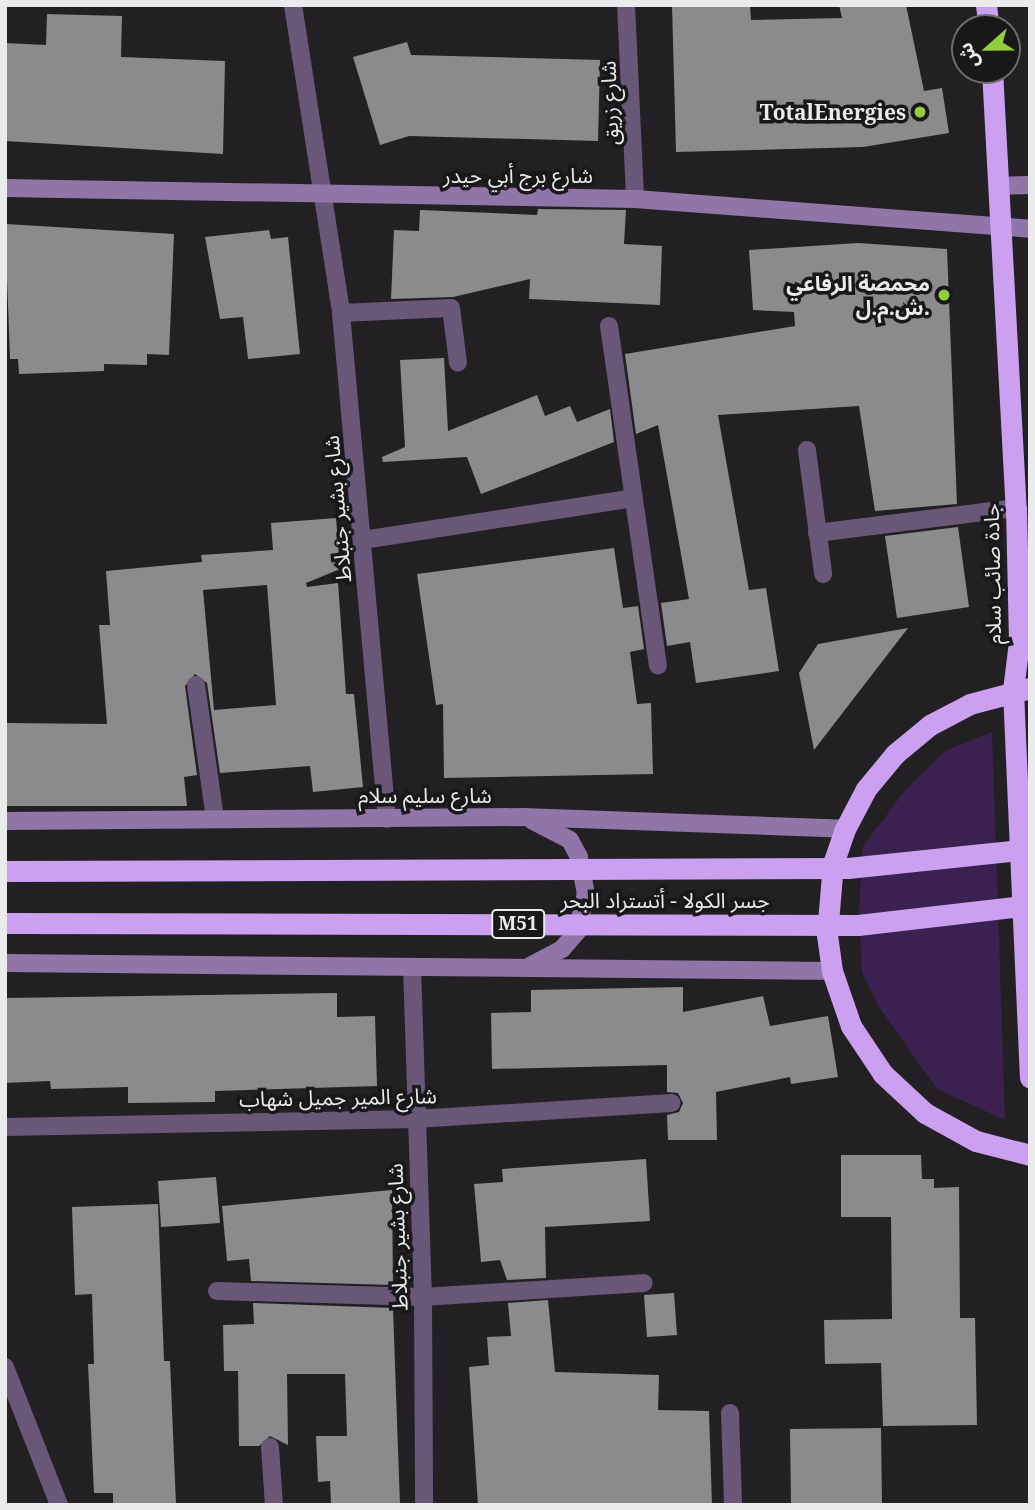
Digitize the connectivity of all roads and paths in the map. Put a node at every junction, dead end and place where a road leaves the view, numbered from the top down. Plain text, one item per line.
1 (293, 5) edge
2 (626, 5) edge
3 (993, 84) edge
4 (1030, 185) edge
5 (998, 186) junction
6 (5, 188) edge
7 (323, 196) junction
8 (635, 199) junction
9 (999, 229) junction
10 (1030, 229) edge
11 (341, 313) junction
12 (609, 326) dead end
13 (458, 363) dead end
14 (807, 450) dead end
15 (635, 498) junction
16 (1016, 508) junction
17 (817, 533) junction
18 (363, 540) junction
19 (823, 574) dead end
20 (658, 665) dead end
21 (196, 685) dead end
22 (1022, 689) edge
23 (523, 817) junction
24 (215, 818) junction
25 (387, 818) junction
26 (5, 821) edge
27 (845, 829) junction
28 (1030, 849) edge
29 (5, 871) edge
30 (1030, 905) edge
31 (5, 923) edge
32 (5, 963) edge
33 (412, 967) junction
34 (524, 968) junction
35 (832, 971) junction
36 (1030, 1078) edge
37 (673, 1103) dead end
38 (416, 1119) junction
39 (5, 1127) edge
40 (1030, 1155) edge
41 (644, 1283) dead end
42 (217, 1291) dead end
43 (423, 1297) junction
44 (5, 1367) edge
45 (730, 1413) dead end
46 (270, 1447) dead end
47 (59, 1505) edge
48 (274, 1505) edge
49 (424, 1505) edge
50 (733, 1505) edge

1 - 7 street, شارع بشير جنبلاط
2 - 8 street, شارع زريق
3 - 5 highway, جادة صائب سلام
4 - 5 main road
5 - 9 highway, جادة صائب سلام
6 - 7 main road, شارع برج أبي حيدر
7 - 8 main road, شارع برج أبي حيدر
7 - 11 street, شارع بشير جنبلاط
8 - 9 main road, شارع برج أبي حيدر
9 - 10 main road, شارع برج أبي حيدر
9 - 16 highway, جادة صائب سلام
11 - 13 street
11 - 18 street, شارع بشير جنبلاط
12 - 15 street
14 - 17 street
15 - 18 street
15 - 20 street
16 - 17 street
16 - 22 highway, جادة صائب سلام
17 - 19 street
18 - 25 street, شارع بشير جنبلاط
21 - 24 street
22 - 27 highway
22 - 36 highway, جادة صائب سلام
23 - 25 main road, شارع سليم سلام
23 - 27 main road, شارع سليم سلام
23 - 34 main road
24 - 25 main road, شارع سليم سلام
24 - 26 main road, شارع سليم سلام
27 - 35 highway
28 - 29 highway, جسر الكولا - أتستراد البحر, bridge
30 - 31 highway, جسر الكولا - أتستراد البحر / M51, bridge
32 - 33 main road
33 - 34 main road
33 - 38 street, شارع بشير جنبلاط
34 - 35 main road
35 - 40 highway
37 - 38 street, شارع المير جميل شهاب
38 - 39 street, شارع المير جميل شهاب
38 - 43 street, شارع بشير جنبلاط
41 - 43 street
42 - 43 street
43 - 49 street, شارع بشير جنبلاط
44 - 47 street
45 - 50 street
46 - 48 street

